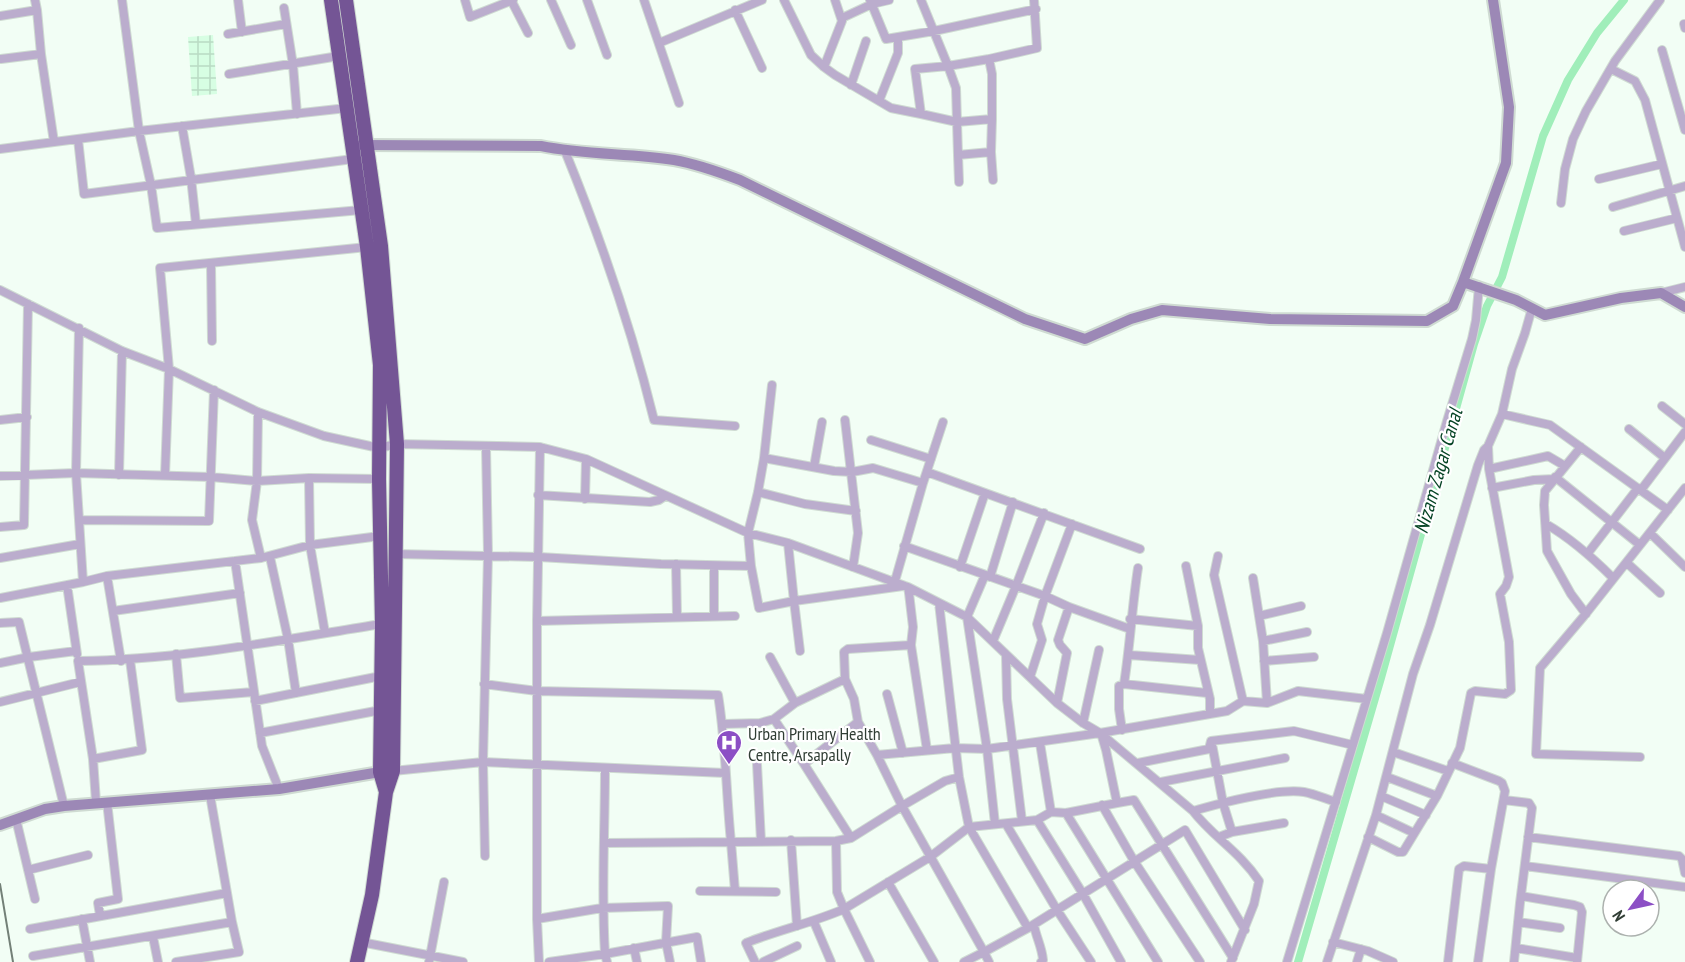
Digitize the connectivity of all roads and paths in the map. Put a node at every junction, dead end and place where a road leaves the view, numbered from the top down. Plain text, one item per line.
1 (35, 0) edge
2 (123, 0) edge
3 (238, 0) edge
4 (331, 0) edge
5 (346, 0) edge
6 (465, 0) edge
7 (512, 0) edge
8 (551, 0) edge
9 (587, 0) edge
10 (644, 0) edge
11 (762, 0) edge
12 (784, 0) edge
13 (835, 0) edge
14 (889, 0) edge
15 (921, 0) edge
16 (1034, 0) edge
17 (1492, 0) edge
18 (1660, 0) edge
19 (871, 2) edge
20 (284, 8) dead end
21 (1036, 9) junction
22 (37, 10) junction
23 (735, 10) junction
24 (0, 16) edge
25 (842, 18) junction
26 (286, 24) junction
27 (934, 31) junction
28 (242, 32) junction
29 (528, 33) dead end
30 (228, 34) dead end
31 (898, 38) junction
32 (866, 41) dead end
33 (659, 43) junction
34 (571, 45) dead end
35 (1662, 50) dead end
36 (41, 54) junction
37 (607, 55) dead end
38 (339, 56) junction
39 (1, 59) edge
40 (989, 59) junction
41 (293, 65) junction
42 (948, 66) junction
43 (824, 67) junction
44 (762, 68) dead end
45 (1611, 69) junction
46 (229, 74) dead end
47 (851, 85) junction
48 (879, 101) junction
49 (680, 103) dead end
50 (347, 108) junction
51 (297, 114) junction
52 (921, 114) junction
53 (992, 118) junction
54 (957, 122) junction
55 (182, 126) junction
56 (1685, 130) edge
57 (139, 131) junction
58 (78, 139) junction
59 (54, 142) junction
60 (351, 144) junction
61 (367, 146) junction
62 (0, 149) edge
63 (565, 151) junction
64 (991, 152) junction
65 (958, 155) junction
66 (353, 159) junction
67 (1662, 164) junction
68 (191, 178) junction
69 (1599, 179) dead end
70 (993, 180) dead end
71 (959, 182) dead end
72 (151, 185) junction
73 (1685, 186) edge
74 (1670, 191) junction
75 (1561, 203) dead end
76 (1613, 207) dead end
77 (361, 210) junction
78 (1677, 218) junction
79 (196, 224) junction
80 (1624, 231) dead end
81 (367, 247) junction
82 (1685, 247) edge
83 (211, 263) junction
84 (1463, 282) junction
85 (1480, 287) junction
86 (1685, 287) edge
87 (0, 290) edge
88 (1661, 293) junction
89 (28, 304) junction
90 (1685, 307) edge
91 (1532, 308) junction
92 (79, 328) junction
93 (212, 341) dead end
94 (122, 351) junction
95 (169, 369) junction
96 (772, 385) dead end
97 (214, 390) junction
98 (1662, 406) dead end
99 (258, 412) junction
100 (1502, 414) junction
101 (27, 417) junction
102 (0, 420) edge
103 (845, 420) dead end
104 (822, 422) dead end
105 (943, 422) dead end
106 (1685, 424) edge
107 (735, 426) dead end
108 (1629, 429) dead end
109 (1685, 432) edge
110 (871, 440) dead end
111 (397, 444) junction
112 (1488, 446) junction
113 (486, 447) junction
114 (540, 447) junction
115 (1581, 447) junction
116 (379, 448) junction
117 (764, 458) junction
118 (1665, 458) junction
119 (586, 459) junction
120 (931, 459) junction
121 (1565, 466) junction
122 (814, 467) junction
123 (1489, 469) junction
124 (852, 472) junction
125 (927, 472) junction
126 (26, 473) junction
127 (76, 473) junction
128 (119, 475) junction
129 (165, 475) junction
130 (0, 476) edge
131 (211, 477) junction
132 (309, 478) junction
133 (1554, 478) junction
134 (379, 479) junction
135 (257, 481) junction
136 (923, 483) junction
137 (1492, 488) junction
138 (1639, 488) junction
139 (1685, 488) edge
140 (758, 492) junction
141 (986, 493) junction
142 (538, 495) junction
143 (665, 496) junction
144 (1677, 498) junction
145 (585, 499) junction
146 (1013, 502) junction
147 (1685, 506) edge
148 (1668, 510) junction
149 (856, 511) junction
150 (1044, 513) junction
151 (80, 520) junction
152 (1612, 522) junction
153 (1072, 524) junction
154 (1546, 524) junction
155 (0, 527) edge
156 (748, 532) junction
157 (1650, 533) junction
158 (380, 536) junction
159 (788, 543) junction
160 (80, 544) junction
161 (310, 545) junction
162 (1640, 545) junction
163 (904, 546) junction
164 (1140, 549) dead end
165 (1588, 553) junction
166 (395, 554) junction
167 (488, 555) junction
168 (1218, 556) dead end
169 (270, 557) junction
170 (539, 557) junction
171 (0, 558) edge
172 (261, 558) junction
173 (235, 561) junction
174 (1627, 563) junction
175 (676, 564) junction
176 (714, 566) junction
177 (751, 566) junction
178 (1186, 566) dead end
179 (853, 567) junction
180 (960, 567) junction
181 (1685, 567) edge
182 (1138, 568) dead end
183 (107, 576) junction
184 (988, 576) junction
185 (1253, 578) dead end
186 (1613, 578) junction
187 (895, 581) junction
188 (83, 582) junction
189 (67, 585) junction
190 (1016, 586) junction
191 (906, 587) junction
192 (240, 593) junction
193 (1660, 593) dead end
194 (1045, 596) junction
195 (0, 598) edge
196 (794, 601) junction
197 (939, 603) junction
198 (1301, 606) dead end
199 (1069, 607) junction
200 (113, 611) junction
201 (1586, 614) junction
202 (714, 616) junction
203 (735, 616) dead end
204 (1259, 616) junction
205 (677, 617) junction
206 (967, 617) junction
207 (1130, 619) junction
208 (537, 621) junction
209 (0, 623) edge
210 (381, 624) junction
211 (1198, 626) junction
212 (1130, 630) junction
213 (1307, 632) dead end
214 (325, 633) junction
215 (288, 639) junction
216 (993, 641) junction
217 (1263, 641) junction
218 (247, 645) junction
219 (911, 645) junction
220 (1099, 650) dead end
221 (76, 651) junction
222 (800, 651) dead end
223 (176, 654) junction
224 (1129, 655) junction
225 (1006, 656) junction
226 (29, 657) junction
227 (770, 657) dead end
228 (1314, 657) dead end
229 (1200, 660) junction
230 (78, 661) junction
231 (125, 661) junction
232 (1264, 661) junction
233 (0, 663) edge
234 (381, 676) junction
235 (1030, 677) junction
236 (845, 679) junction
237 (81, 682) junction
238 (484, 684) junction
239 (1124, 684) junction
240 (537, 691) junction
241 (253, 692) junction
242 (36, 693) junction
243 (297, 693) junction
244 (1207, 693) junction
245 (887, 694) dead end
246 (1367, 699) junction
247 (255, 701) junction
248 (1243, 701) junction
249 (0, 702) edge
250 (795, 703) junction
251 (1057, 703) junction
252 (1267, 703) junction
253 (381, 710) junction
254 (1210, 714) junction
255 (774, 719) junction
256 (858, 722) junction
257 (1083, 723) junction
258 (723, 724) junction
259 (1122, 730) junction
260 (260, 733) junction
261 (1100, 733) junction
262 (1211, 741) junction
263 (1040, 743) junction
264 (1013, 746) junction
265 (1353, 746) junction
266 (955, 748) junction
267 (987, 749) junction
268 (927, 750) junction
269 (1393, 752) junction
270 (903, 753) junction
271 (877, 755) junction
272 (1640, 757) dead end
273 (1285, 758) dead end
274 (93, 759) junction
275 (483, 762) junction
276 (537, 763) junction
277 (1138, 763) junction
278 (758, 764) dead end
279 (804, 764) junction
280 (1450, 767) junction
281 (605, 769) junction
282 (386, 771) junction
283 (1216, 771) junction
284 (724, 773) junction
285 (959, 777) junction
286 (1387, 777) junction
287 (1161, 782) junction
288 (279, 789) junction
289 (210, 795) junction
290 (1381, 796) junction
291 (1437, 796) junction
292 (1504, 800) junction
293 (102, 802) junction
294 (1336, 802) junction
295 (1117, 803) junction
296 (1223, 803) junction
297 (1102, 805) junction
298 (64, 806) junction
299 (902, 806) junction
300 (1193, 811) junction
301 (1051, 812) junction
302 (1066, 813) junction
303 (1376, 815) junction
304 (1426, 815) junction
305 (16, 819) junction
306 (1037, 820) junction
307 (1022, 821) junction
308 (1284, 823) dead end
309 (995, 824) junction
310 (1006, 824) junction
311 (0, 825) edge
312 (969, 827) junction
313 (1232, 832) junction
314 (1414, 833) junction
315 (1219, 837) junction
316 (1368, 837) junction
317 (1528, 837) junction
318 (851, 838) junction
319 (791, 840) junction
320 (761, 841) junction
321 (836, 841) junction
322 (731, 842) junction
323 (605, 843) junction
324 (1161, 845) junction
325 (88, 855) dead end
326 (485, 856) dead end
327 (930, 857) junction
328 (1134, 861) junction
329 (1524, 866) junction
330 (1491, 869) junction
331 (28, 870) junction
332 (1685, 874) edge
333 (1107, 878) junction
334 (444, 882) dead end
335 (888, 882) junction
336 (1683, 887) edge
337 (700, 891) dead end
338 (735, 891) junction
339 (776, 892) dead end
340 (227, 893) junction
341 (1083, 894) junction
342 (1521, 896) junction
343 (35, 899) dead end
344 (602, 908) junction
345 (844, 909) junction
346 (1057, 910) junction
347 (100, 915) junction
348 (82, 919) junction
349 (537, 919) junction
350 (232, 922) junction
351 (814, 922) junction
352 (1518, 922) junction
353 (797, 926) junction
354 (1031, 926) junction
355 (1560, 928) dead end
356 (30, 929) dead end
357 (1245, 930) junction
358 (153, 937) junction
359 (361, 942) junction
360 (666, 942) junction
361 (1333, 942) junction
362 (797, 946) dead end
363 (87, 948) junction
364 (634, 948) junction
365 (1516, 948) junction
366 (1361, 949) junction
367 (239, 952) junction
368 (984, 952) junction
369 (33, 956) dead end
370 (606, 958) edge
371 (430, 959) edge
372 (572, 960) edge
373 (1232, 960) edge
374 (1577, 960) edge
375 (90, 962) edge
376 (158, 962) edge
377 (176, 962) edge
378 (241, 962) edge
379 (357, 962) edge
380 (463, 962) edge
381 (540, 962) edge
382 (549, 962) edge
383 (637, 962) edge
384 (670, 962) edge
385 (701, 962) edge
386 (756, 962) edge
387 (831, 962) edge
388 (870, 962) edge
389 (934, 962) edge
390 (964, 962) edge
391 (989, 962) edge
392 (1041, 962) edge
393 (1091, 962) edge
394 (1121, 962) edge
395 (1158, 962) edge
396 (1200, 962) edge
397 (1287, 962) edge
398 (1327, 962) edge
399 (1357, 962) edge
400 (1393, 962) edge
401 (1448, 962) edge
402 (1478, 962) edge
403 (1514, 962) edge

1 - 22 street
2 - 57 street
3 - 28 street
4 - 38 highway
5 - 61 highway
6 - 7 street
7 - 29 street
8 - 34 street
9 - 37 street
10 - 33 street
11 - 23 street
12 - 43 street
13 - 25 street
14 - 19 street
15 - 27 street
16 - 21 street
17 - 84 street
18 - 45 street
19 - 25 street
19 - 31 street
20 - 26 street
21 - 27 street
21 - 40 street
22 - 24 street
22 - 36 street
23 - 33 street
23 - 44 street
25 - 43 street
26 - 28 street
26 - 41 street
27 - 31 street
27 - 42 street
28 - 30 street
31 - 48 street
32 - 47 street
33 - 49 street
35 - 56 street
36 - 39 street
36 - 59 street
38 - 41 street
38 - 50 highway
40 - 42 street
40 - 53 street
41 - 46 street
41 - 51 street
42 - 52 street
42 - 54 street
43 - 47 street
45 - 67 street
45 - 75 street
47 - 48 street
48 - 52 street
50 - 51 street
50 - 60 highway
51 - 55 street
52 - 54 street
53 - 54 street
53 - 64 street
54 - 65 street
55 - 57 street
55 - 68 street
57 - 58 street
57 - 72 street
58 - 59 street
58 - 72 street
59 - 62 street
60 - 61 street
60 - 66 highway
61 - 63 street
61 - 111 highway
63 - 84 street
63 - 107 street
64 - 65 street
64 - 70 street
65 - 71 street
66 - 68 street
66 - 77 highway
67 - 69 street
67 - 74 street
68 - 72 street
68 - 79 street
72 - 79 street
73 - 74 street
74 - 76 street
74 - 78 street
77 - 79 street
77 - 81 highway
78 - 80 street
78 - 82 street
81 - 83 street
81 - 116 highway
83 - 93 street
83 - 95 street
84 - 85 street
85 - 91 street
85 - 246 street
86 - 88 street
87 - 89 street
88 - 90 street
88 - 91 street
89 - 92 street
89 - 101 street
91 - 100 street
92 - 94 street
92 - 127 street
94 - 95 street
94 - 128 street
95 - 97 street
95 - 129 street
96 - 117 street
97 - 99 street
97 - 131 street
98 - 106 street
99 - 116 street
99 - 135 street
100 - 112 street
100 - 115 street
101 - 102 street
101 - 126 street
103 - 124 street
104 - 122 street
105 - 120 street
108 - 118 street
109 - 118 street
110 - 120 street
111 - 113 street
111 - 116 street
111 - 166 highway
112 - 123 street
112 - 269 street
113 - 114 street
113 - 167 street
114 - 119 street
114 - 142 street
115 - 121 street
115 - 138 street
116 - 134 highway
117 - 122 street
117 - 140 street
118 - 138 street
119 - 143 street
119 - 145 street
120 - 125 street
121 - 123 street
121 - 133 street
122 - 124 street
123 - 137 street
124 - 136 street
124 - 149 street
125 - 136 street
125 - 141 street
126 - 127 street
126 - 130 street
126 - 155 street
127 - 128 street
127 - 151 street
128 - 129 street
129 - 131 street
131 - 135 street
131 - 151 street
132 - 134 street
132 - 135 street
132 - 161 street
133 - 137 street
133 - 152 street
133 - 154 street
134 - 158 highway
135 - 172 street
136 - 163 street
137 - 280 street
138 - 148 street
138 - 152 street
139 - 144 street
140 - 149 street
140 - 156 street
141 - 146 street
141 - 180 street
142 - 145 street
142 - 170 street
143 - 145 street
143 - 156 street
144 - 147 street
144 - 148 street
146 - 150 street
146 - 184 street
148 - 157 street
149 - 179 street
150 - 153 street
150 - 190 street
151 - 160 street
152 - 162 street
152 - 165 street
153 - 164 street
153 - 194 street
154 - 165 street
154 - 201 street
156 - 159 street
156 - 177 street
157 - 162 street
157 - 181 street
158 - 161 street
158 - 210 highway
159 - 179 street
159 - 196 street
160 - 171 street
160 - 188 street
161 - 169 street
161 - 214 street
162 - 174 street
163 - 180 street
163 - 187 street
165 - 186 street
166 - 167 street
166 - 282 highway
167 - 170 street
167 - 238 street
168 - 248 street
169 - 172 street
169 - 215 street
170 - 175 street
170 - 208 street
172 - 173 street
173 - 183 street
173 - 192 street
174 - 186 street
174 - 193 street
175 - 176 street
175 - 205 street
176 - 177 street
176 - 202 street
177 - 196 street
178 - 211 street
179 - 187 street
180 - 184 street
182 - 207 street
183 - 188 street
183 - 200 street
184 - 190 street
184 - 206 street
185 - 204 street
186 - 201 street
187 - 191 street
188 - 189 street
189 - 195 street
189 - 221 street
190 - 194 street
190 - 216 street
191 - 196 street
191 - 197 street
191 - 219 street
192 - 200 street
192 - 218 street
194 - 199 street
194 - 235 street
196 - 222 street
197 - 206 street
197 - 266 street
198 - 204 street
199 - 212 street
199 - 251 street
200 - 231 street
201 - 272 street
202 - 203 street
202 - 205 street
204 - 217 street
205 - 208 street
206 - 216 street
206 - 267 street
207 - 211 street
207 - 212 street
208 - 240 street
209 - 226 street
210 - 214 street
210 - 234 highway
211 - 229 street
212 - 224 street
213 - 217 street
214 - 215 street
215 - 218 street
215 - 243 street
216 - 225 street
217 - 232 street
218 - 223 street
218 - 241 street
219 - 236 street
219 - 268 street
220 - 257 street
221 - 226 street
221 - 230 street
223 - 231 street
223 - 241 street
224 - 229 street
224 - 239 street
225 - 235 street
225 - 264 street
226 - 233 street
226 - 242 street
227 - 250 street
228 - 232 street
229 - 244 street
230 - 231 street
230 - 237 street
231 - 274 street
232 - 252 street
234 - 243 street
234 - 253 highway
235 - 251 street
236 - 250 street
236 - 256 street
237 - 242 street
237 - 274 street
238 - 240 street
238 - 275 street
239 - 244 street
239 - 259 street
240 - 258 street
240 - 276 street
241 - 247 street
242 - 249 street
242 - 298 street
243 - 247 street
244 - 254 street
245 - 270 street
246 - 252 street
246 - 265 street
247 - 260 street
248 - 252 street
248 - 254 street
250 - 255 street
251 - 257 street
253 - 260 street
253 - 282 highway
254 - 259 street
255 - 258 street
255 - 279 street
256 - 271 street
256 - 279 street
257 - 261 street
258 - 284 street
259 - 261 street
260 - 288 street
261 - 263 street
261 - 277 street
261 - 295 street
262 - 265 street
262 - 277 street
262 - 283 street
263 - 264 street
263 - 301 street
264 - 267 street
264 - 307 street
265 - 294 street
266 - 267 street
266 - 268 street
266 - 285 street
267 - 309 street
268 - 270 street
269 - 280 street
269 - 286 street
270 - 271 street
271 - 299 street
273 - 283 street
274 - 293 street
275 - 276 street
275 - 282 street
275 - 326 street
276 - 281 street
276 - 349 street
277 - 287 street
278 - 320 street
279 - 318 street
280 - 291 street
280 - 292 street
281 - 284 street
281 - 323 street
282 - 288 street
282 - 359 highway
283 - 287 street
283 - 296 street
284 - 322 street
285 - 299 street
285 - 312 street
286 - 290 street
286 - 291 street
287 - 300 street
288 - 289 street
289 - 293 street
289 - 340 street
290 - 303 street
290 - 304 street
291 - 304 street
292 - 317 street
292 - 330 street
293 - 298 street
293 - 347 street
294 - 296 street
294 - 397 street
295 - 297 street
295 - 324 street
296 - 300 street
296 - 313 street
297 - 302 street
297 - 328 street
298 - 305 street
299 - 318 street
299 - 327 street
300 - 315 street
301 - 302 street
301 - 306 street
302 - 333 street
303 - 314 street
303 - 316 street
304 - 314 street
305 - 311 street
305 - 331 street
306 - 307 street
306 - 341 street
307 - 310 street
308 - 313 street
309 - 310 street
309 - 312 street
310 - 346 street
312 - 327 street
312 - 354 street
313 - 315 street
314 - 316 street
315 - 357 street
316 - 361 street
317 - 329 street
317 - 332 street
318 - 321 street
319 - 320 street
319 - 321 street
319 - 353 street
320 - 322 street
321 - 345 street
322 - 323 street
322 - 338 street
323 - 344 street
324 - 328 street
324 - 357 street
324 - 373 street
325 - 331 street
327 - 335 street
327 - 368 street
328 - 333 street
328 - 396 street
329 - 336 street
329 - 342 street
330 - 401 street
330 - 402 street
331 - 343 street
332 - 336 street
333 - 341 street
333 - 395 street
334 - 371 street
335 - 345 street
335 - 389 street
337 - 338 street
338 - 339 street
340 - 347 street
340 - 350 street
341 - 346 street
341 - 394 street
342 - 352 street
342 - 374 street
344 - 349 street
344 - 360 street
344 - 370 street
345 - 351 street
345 - 388 street
346 - 354 street
346 - 393 street
347 - 348 street
348 - 356 street
348 - 363 street
349 - 381 street
350 - 358 street
350 - 367 street
351 - 353 street
351 - 387 street
352 - 355 street
352 - 365 street
353 - 386 street
354 - 368 street
354 - 392 street
357 - 373 street
358 - 363 street
358 - 376 street
359 - 371 street
359 - 379 highway
360 - 364 street
360 - 384 street
360 - 385 street
361 - 366 street
361 - 398 street
362 - 386 street
363 - 369 street
363 - 375 street
364 - 370 street
364 - 383 street
365 - 374 street
365 - 403 street
366 - 399 street
366 - 400 street
367 - 377 street
367 - 378 street
368 - 390 street
368 - 391 street
370 - 372 street
371 - 380 street
372 - 382 street

